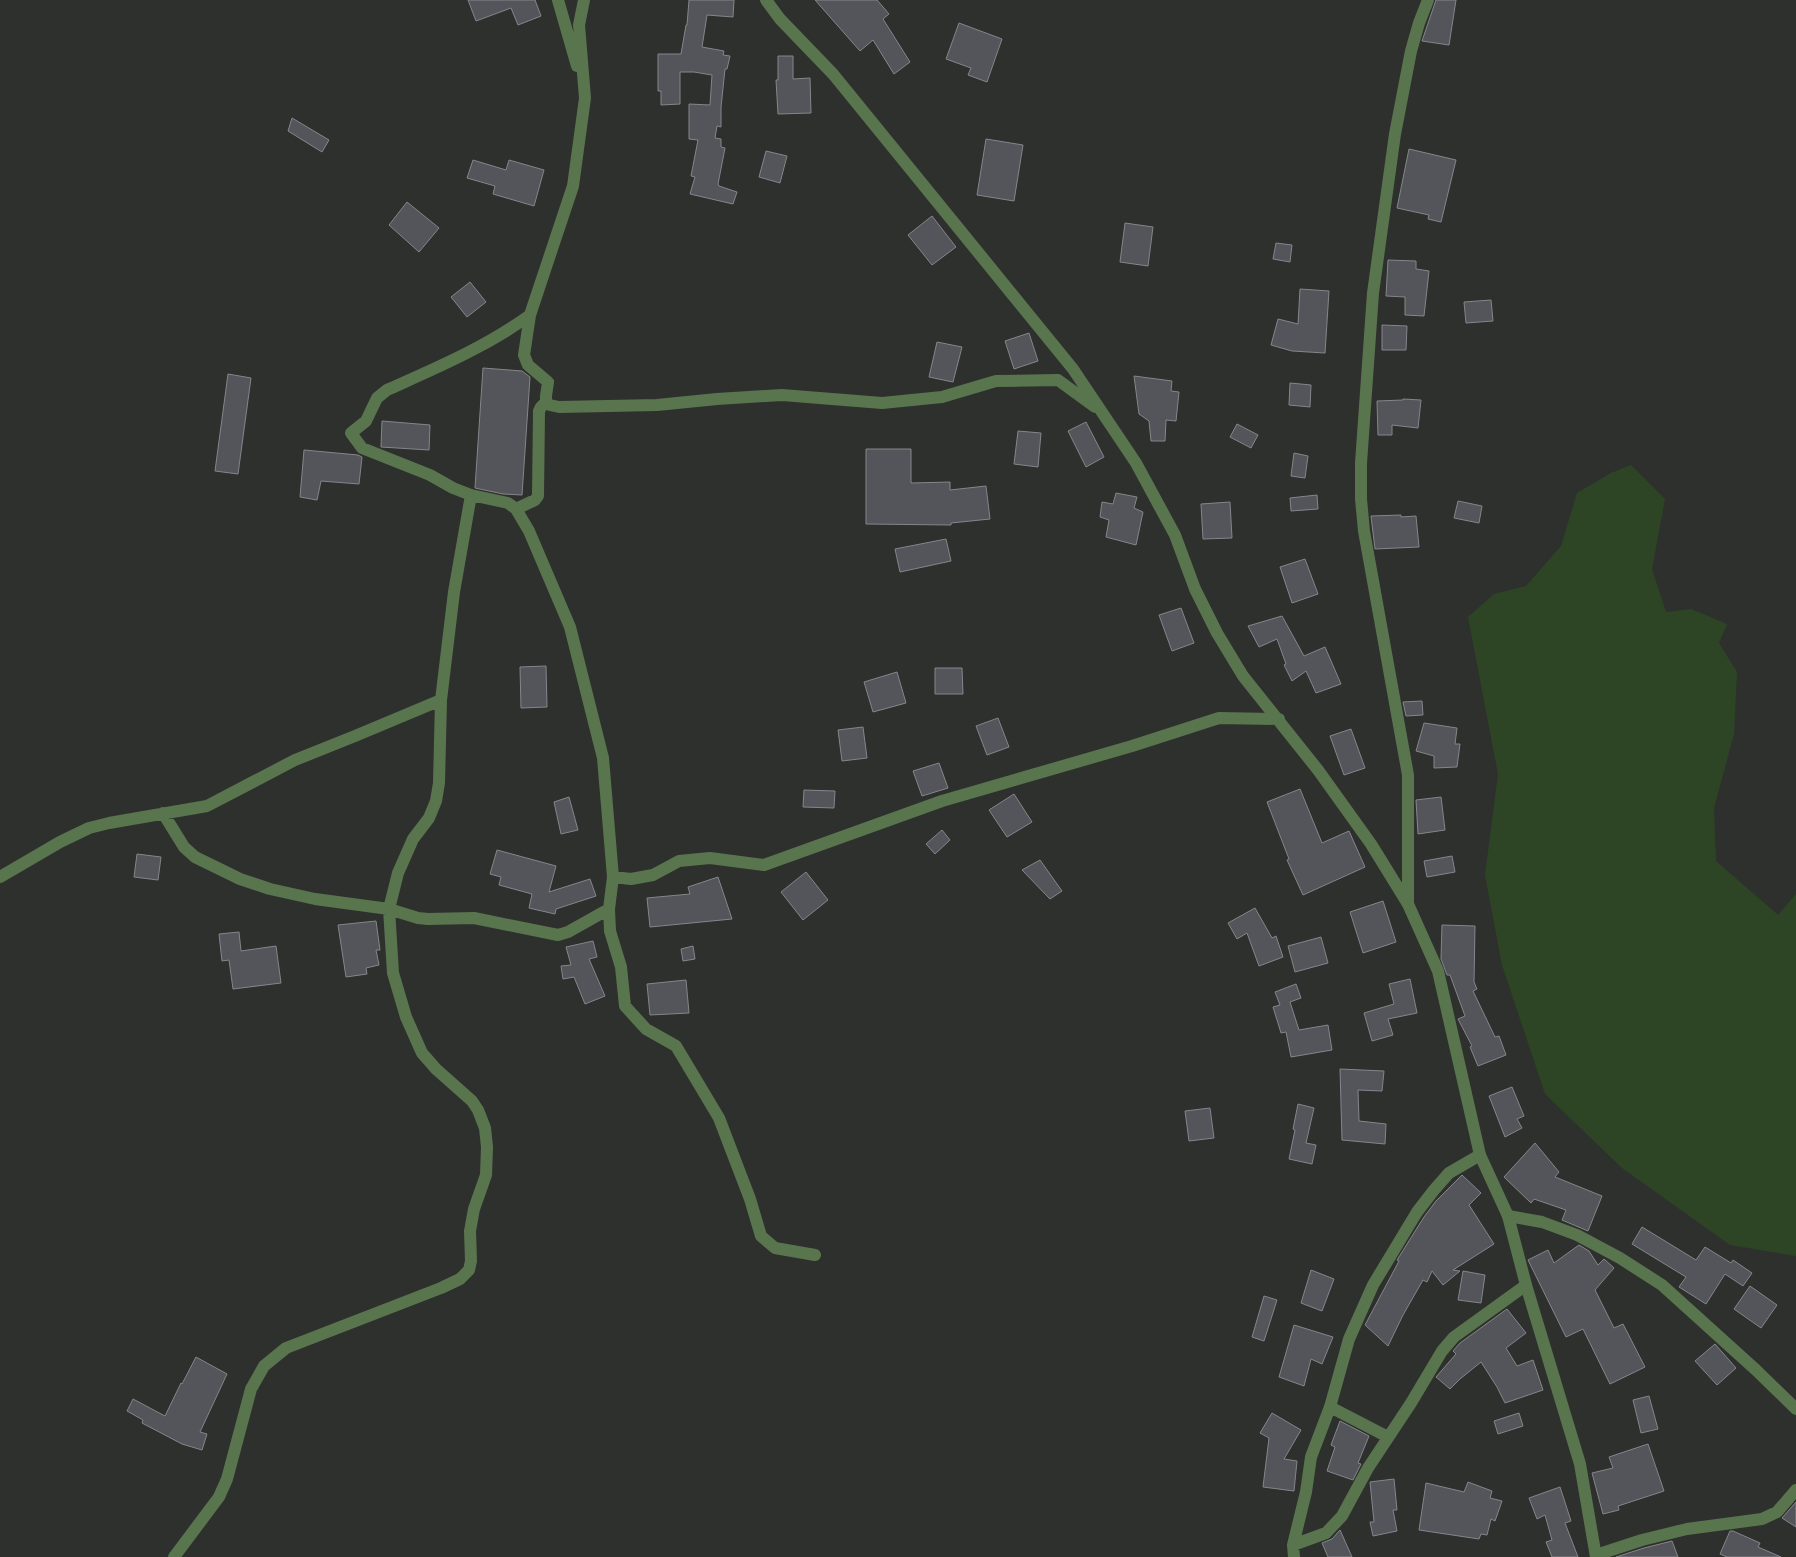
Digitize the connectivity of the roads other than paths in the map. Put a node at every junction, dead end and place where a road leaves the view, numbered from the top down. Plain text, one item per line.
1 (558, 0) edge
2 (584, 0) edge
3 (766, 0) edge
4 (1428, 0) edge
5 (585, 98) junction
6 (530, 315) junction
7 (546, 402) junction
8 (1103, 413) junction
9 (471, 495) junction
10 (516, 509) junction
11 (441, 700) junction
12 (1279, 720) junction
13 (163, 813) junction
14 (613, 876) junction
15 (0, 877) edge
16 (1408, 904) junction
17 (609, 909) junction
18 (389, 910) junction
19 (1480, 1156) junction
20 (1508, 1216) junction
21 (815, 1254) dead end
22 (1526, 1285) junction
23 (1330, 1407) junction
24 (1796, 1409) edge
25 (1388, 1437) junction
26 (1796, 1490) edge
27 (1293, 1551) edge
28 (1596, 1556) edge
29 (174, 1557) edge

1 - 5 street
2 - 5 street
3 - 8 street
4 - 16 street
5 - 6 street
6 - 7 street
6 - 9 street
7 - 8 street
7 - 10 street
8 - 12 street
9 - 10 street
9 - 11 street
10 - 14 street
11 - 13 street
11 - 18 street
12 - 14 street
12 - 16 street
13 - 15 street
13 - 18 street
14 - 17 street
16 - 19 street
17 - 18 street
17 - 21 street
18 - 29 street
19 - 20 street
19 - 23 street
20 - 22 street
20 - 24 street
22 - 25 street
22 - 28 street
23 - 25 street
23 - 27 street
25 - 27 street
26 - 28 street

